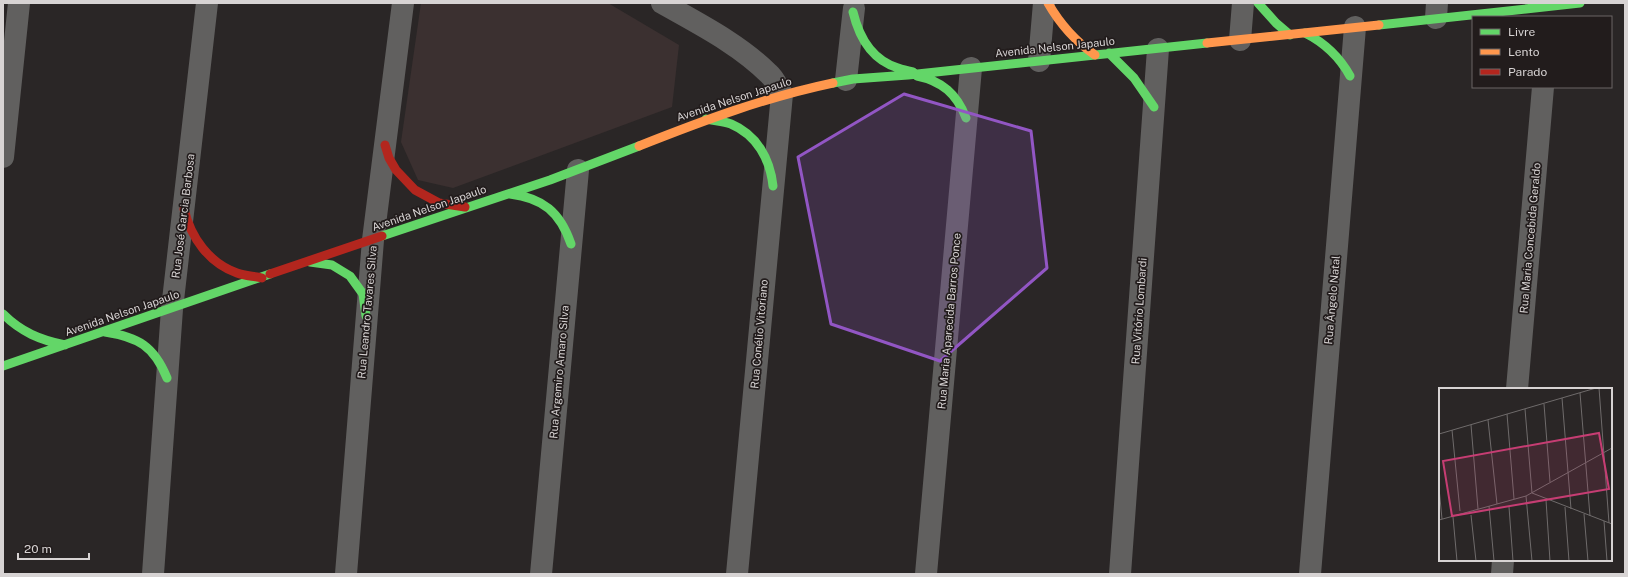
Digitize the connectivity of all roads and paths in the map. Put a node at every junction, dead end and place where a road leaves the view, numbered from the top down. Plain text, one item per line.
1 (19, 3) edge
2 (207, 3) edge
3 (403, 3) edge
4 (662, 3) edge
5 (1044, 3) edge
6 (1048, 3) edge
7 (1243, 3) edge
8 (1258, 3) edge
9 (1580, 3) edge
10 (1470, 4) dead end
11 (854, 7) edge
12 (1436, 11) edge
13 (1503, 11) junction
14 (1549, 12) edge
15 (1485, 14) junction
16 (1512, 16) edge
17 (1354, 27) junction
18 (1305, 33) junction
19 (1290, 35) junction
20 (1240, 40) junction
21 (1158, 48) junction
22 (1109, 54) junction
23 (1095, 55) junction
24 (1039, 61) junction
25 (971, 68) junction
26 (918, 73) junction
27 (908, 75) junction
28 (1350, 76) junction
29 (846, 80) junction
30 (1543, 88) edge
31 (782, 94) junction
32 (1154, 107) junction
33 (966, 118) junction
34 (706, 119) junction
35 (385, 145) junction
36 (3, 156) edge
37 (578, 170) junction
38 (773, 186) junction
39 (510, 194) junction
40 (466, 207) junction
41 (184, 209) junction
42 (373, 240) junction
43 (571, 244) junction
44 (310, 262) junction
45 (262, 278) junction
46 (172, 309) junction
47 (3, 314) edge
48 (366, 316) junction
49 (104, 332) junction
50 (65, 345) junction
51 (3, 366) edge
52 (167, 378) junction
53 (1517, 388) edge
54 (1503, 561) edge
55 (153, 574) edge
56 (346, 574) edge
57 (542, 574) edge
58 (736, 574) edge
59 (926, 574) edge
60 (1120, 574) edge
61 (1310, 574) edge
62 (1502, 574) edge

1 - 36 street
2 - 41 street, Rua José Garcia Barbosa
3 - 35 street, Rua Leandro Tavares Silva
4 - 31 street
5 - 24 street
6 - 23 main road
7 - 20 street
8 - 19 main road
9 - 14 main road, Avenida Nelson Japaulo
10 - 15 main road
11 - 26 main road
11 - 29 street
12 - 15 main road, Avenida Nelson Japaulo
12 - 17 main road, Avenida Nelson Japaulo
13 - 14 main road, Avenida Nelson Japaulo
13 - 15 main road, Avenida Nelson Japaulo
13 - 16 main road
17 - 18 main road, Avenida Nelson Japaulo
17 - 28 street, Rua Ângelo Natal
18 - 19 main road, Avenida Nelson Japaulo
18 - 28 main road
19 - 20 main road, Avenida Nelson Japaulo
20 - 21 main road, Avenida Nelson Japaulo
21 - 22 main road, Avenida Nelson Japaulo
21 - 32 street, Rua Vitório Lombardi
22 - 23 main road, Avenida Nelson Japaulo
22 - 32 main road
23 - 24 main road, Avenida Nelson Japaulo
24 - 25 main road, Avenida Nelson Japaulo
25 - 26 main road, Avenida Nelson Japaulo
25 - 33 street, Rua Maria Aparecida Barros Ponce
26 - 27 main road, Avenida Nelson Japaulo
27 - 29 main road, Avenida Nelson Japaulo
27 - 33 main road
28 - 61 street, Rua Ângelo Natal
29 - 31 main road, Avenida Nelson Japaulo
30 - 53 street, Rua Maria Concebida Geraldo
31 - 34 main road, Avenida Nelson Japaulo
31 - 38 street, Rua Conélio Vitoriano
32 - 60 street, Rua Vitório Lombardi
33 - 59 street, Rua Maria Aparecida Barros Ponce
34 - 37 main road, Avenida Nelson Japaulo
34 - 38 main road
35 - 40 main road
35 - 42 street, Rua Leandro Tavares Silva
37 - 39 main road, Avenida Nelson Japaulo
37 - 43 street, Rua Argemiro Amaro Silva
38 - 58 street, Rua Conélio Vitoriano
39 - 40 main road, Avenida Nelson Japaulo
39 - 43 main road
40 - 42 main road, Avenida Nelson Japaulo
41 - 45 main road
41 - 46 street, Rua José Garcia Barbosa
42 - 44 main road, Avenida Nelson Japaulo
42 - 48 street, Rua Leandro Tavares Silva
43 - 57 street, Rua Argemiro Amaro Silva
44 - 45 main road, Avenida Nelson Japaulo
44 - 48 main road
45 - 46 main road, Avenida Nelson Japaulo
46 - 49 main road, Avenida Nelson Japaulo
46 - 52 street, Rua José Garcia Barbosa
47 - 50 main road
48 - 56 street, Rua Leandro Tavares Silva
49 - 50 main road, Avenida Nelson Japaulo
49 - 52 main road
50 - 51 main road, Avenida Nelson Japaulo
52 - 55 street, Rua José Garcia Barbosa
54 - 62 street

